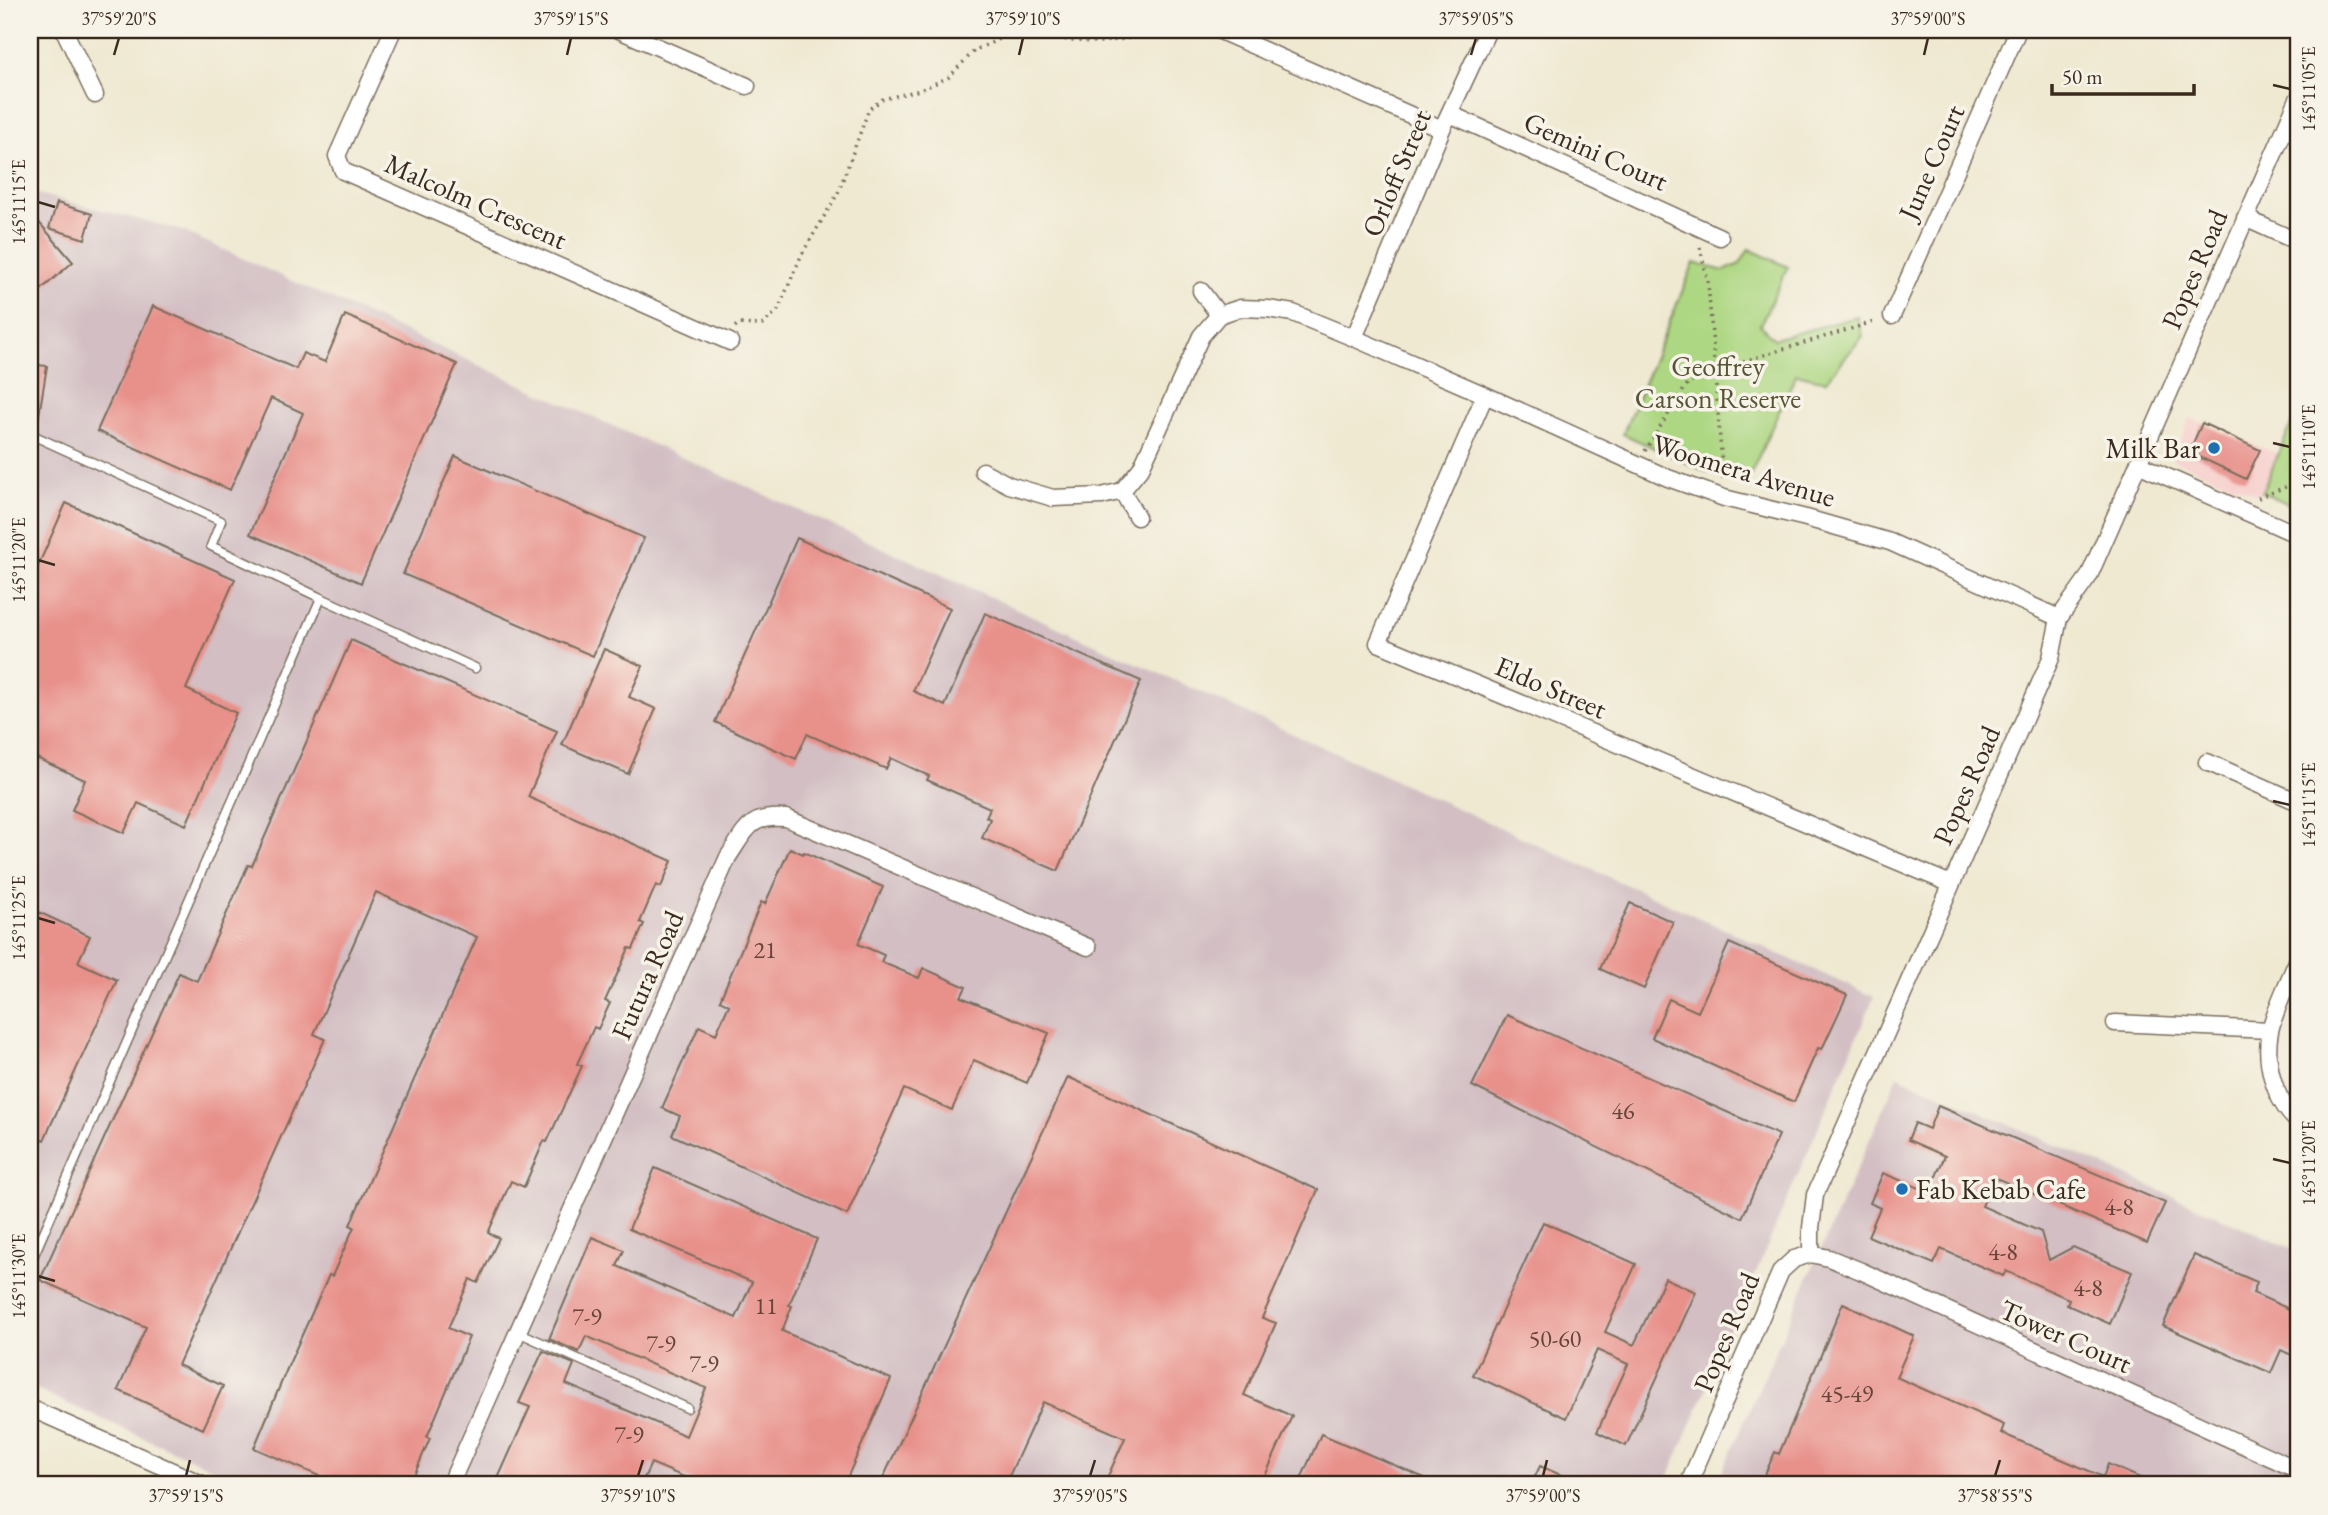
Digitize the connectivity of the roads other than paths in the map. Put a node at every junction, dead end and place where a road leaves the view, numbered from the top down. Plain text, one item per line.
1 (64, 30) edge
2 (393, 30) edge
3 (619, 30) edge
4 (1219, 30) edge
5 (1488, 30) edge
6 (2018, 30) edge
7 (747, 86) dead end
8 (95, 95) dead end
9 (2298, 99) edge
10 (1450, 114) junction
11 (1442, 129) junction
12 (2245, 218) junction
13 (1720, 237) dead end
14 (2298, 242) edge
15 (1200, 291) dead end
16 (1219, 315) junction
17 (1892, 316) road end
18 (1354, 338) junction
19 (726, 340) road end
20 (1485, 395) junction
21 (30, 434) edge
22 (2138, 464) junction
23 (983, 471) dead end
24 (1122, 491) junction
25 (1137, 517) dead end
26 (2298, 534) edge
27 (321, 598) junction
28 (2059, 618) junction
29 (475, 668) dead end
30 (2207, 762) dead end
31 (2298, 802) edge
32 (1951, 884) junction
33 (1088, 947) dead end
34 (2298, 959) edge
35 (2115, 1023) dead end
36 (2270, 1030) junction
37 (2298, 1122) edge
38 (1811, 1254) junction
39 (30, 1265) edge
40 (517, 1332) junction
41 (30, 1408) edge
42 (687, 1408) dead end
43 (2298, 1470) edge
44 (204, 1485) edge
45 (450, 1485) edge
46 (1688, 1485) edge

1 - 8 street
2 - 19 street, Malcolm Crescent
3 - 7 street
4 - 11 street
5 - 10 street, Orloff Street
6 - 17 street, June Court
9 - 12 street, Popes Road
10 - 11 street, Orloff Street
10 - 13 street, Gemini Court
11 - 18 street, Orloff Street
12 - 14 street
12 - 22 street, Popes Road
15 - 16 street
16 - 18 street, Woomera Avenue
16 - 24 street
18 - 20 street, Woomera Avenue
20 - 28 street, Woomera Avenue
20 - 32 street, Eldo Street
21 - 27 lane
22 - 26 street
22 - 28 street, Popes Road
23 - 24 street
24 - 25 street
27 - 29 lane
27 - 39 lane
28 - 32 street, Popes Road
30 - 31 street
32 - 38 street, Popes Road
33 - 40 street, Futura Road
34 - 36 street
35 - 36 street
36 - 37 street
38 - 43 street, Tower Court
38 - 46 street, Popes Road
40 - 42 lane
40 - 45 street, Futura Road
41 - 44 street

